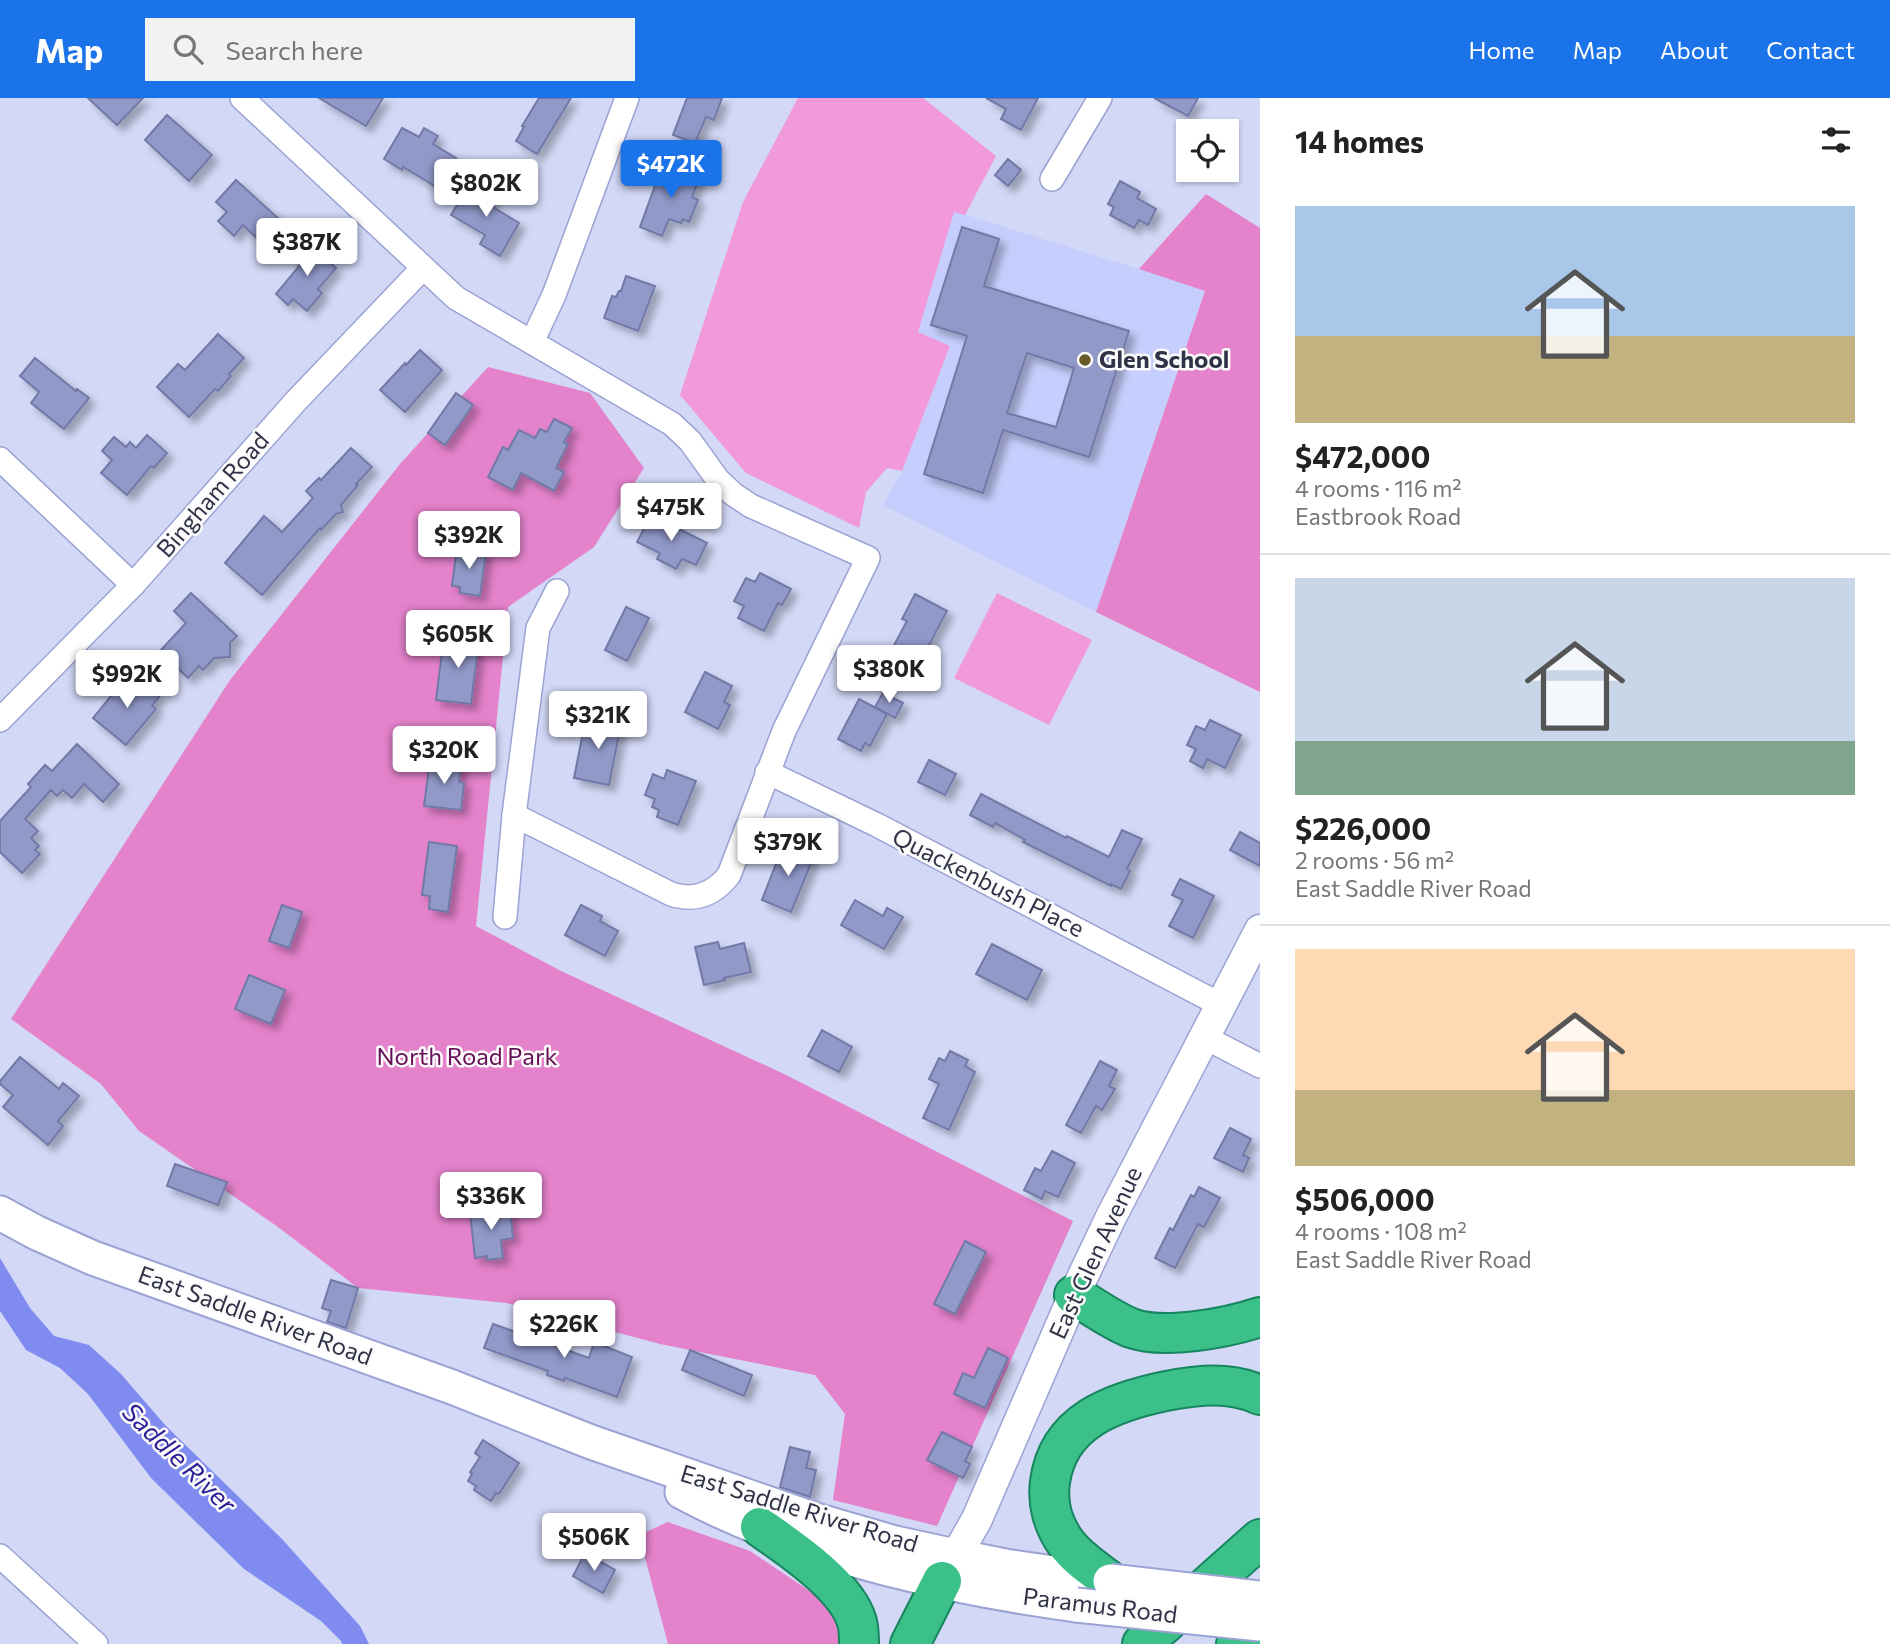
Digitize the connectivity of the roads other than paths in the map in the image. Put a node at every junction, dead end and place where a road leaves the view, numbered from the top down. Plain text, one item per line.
1 (242, 98) edge
2 (626, 98) edge
3 (1100, 98) edge
4 (1052, 179) dead end
5 (423, 268) junction
6 (533, 342) junction
7 (0, 459) edge
8 (133, 585) junction
9 (557, 591) dead end
10 (0, 720) edge
11 (767, 772) junction
12 (514, 815) junction
13 (505, 917) dead end
14 (1260, 930) edge
15 (1221, 1005) junction
16 (1204, 1037) junction
17 (1260, 1066) edge
18 (0, 1213) edge
19 (1074, 1295) junction
20 (1260, 1317) edge
21 (1260, 1395) edge
22 (591, 1442) junction
23 (760, 1527) junction
24 (1260, 1538) edge
25 (0, 1556) edge
26 (949, 1569) junction
27 (1260, 1575) edge
28 (1110, 1581) junction
29 (1260, 1598) edge
30 (1260, 1625) edge
31 (96, 1644) edge
32 (859, 1644) edge
33 (910, 1644) edge
34 (1142, 1644) edge
35 (1160, 1644) edge
36 (1236, 1644) edge

1 - 5 street
2 - 6 street
3 - 4 street
5 - 6 street
5 - 8 street, Bingham Road
6 - 11 street
7 - 8 street
8 - 10 street, Bingham Road
9 - 12 street
11 - 12 street
11 - 15 street, Quackenbush Place
12 - 13 street
14 - 15 street, East Glen Avenue
15 - 16 street, East Glen Avenue
16 - 17 street
16 - 19 street, East Glen Avenue
18 - 22 main road, East Saddle River Road
19 - 20 highway
19 - 26 street, East Glen Avenue
21 - 28 highway
22 - 23 main road, East Saddle River Road
22 - 26 main road, East Saddle River Road
23 - 26 main road, East Saddle River Road
23 - 32 highway
24 - 34 highway
25 - 31 street
26 - 28 main road, East Saddle River Road
26 - 30 main road, Paramus Road, bridge
26 - 33 highway
27 - 35 highway
28 - 29 main road, East Saddle River Road, bridge
30 - 36 highway

